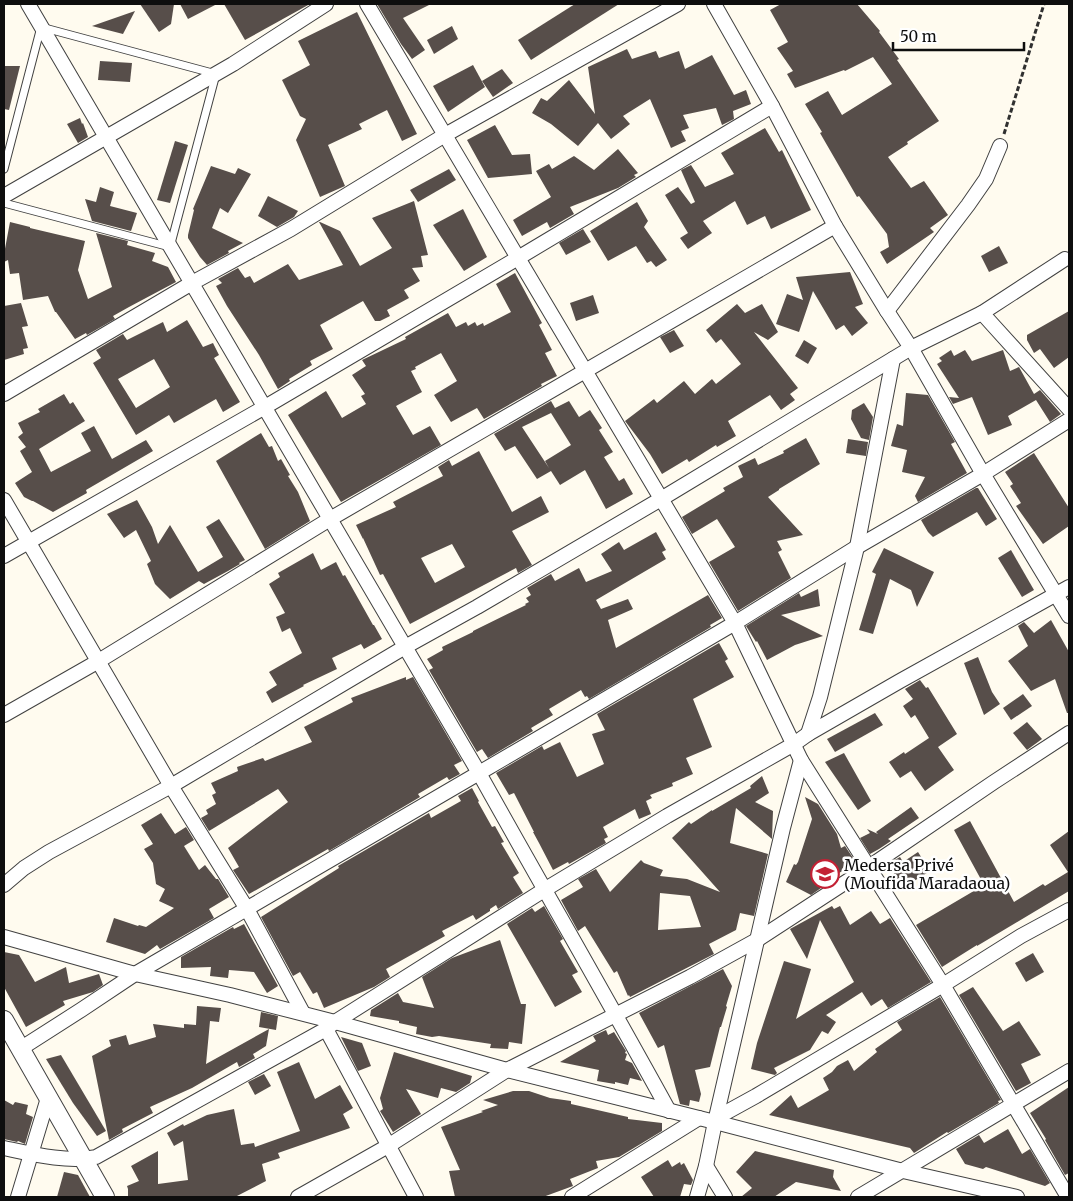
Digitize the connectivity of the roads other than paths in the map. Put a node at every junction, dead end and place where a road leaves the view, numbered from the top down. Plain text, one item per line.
1 (28, 4) edge
2 (326, 4) edge
3 (368, 4) edge
4 (678, 4) edge
5 (714, 4) edge
6 (41, 27) junction
7 (216, 74) junction
8 (772, 106) junction
9 (445, 135) junction
10 (106, 137) junction
11 (1000, 146) road end
12 (4, 169) edge
13 (4, 196) edge
14 (4, 203) edge
15 (835, 226) junction
16 (170, 247) junction
17 (518, 258) junction
18 (1065, 259) dead end
19 (192, 283) junction
20 (887, 311) junction
21 (982, 313) junction
22 (911, 348) junction
23 (893, 359) junction
24 (586, 372) junction
25 (4, 394) edge
26 (265, 407) junction
27 (1069, 410) edge
28 (1069, 420) edge
29 (983, 474) junction
30 (661, 499) junction
31 (4, 500) edge
32 (330, 519) junction
33 (29, 542) junction
34 (857, 547) junction
35 (4, 556) edge
36 (1069, 587) edge
37 (1055, 594) junction
38 (1069, 616) edge
39 (734, 623) junction
40 (405, 647) junction
41 (97, 662) junction
42 (4, 715) edge
43 (1069, 733) edge
44 (808, 734) junction
45 (794, 744) junction
46 (801, 760) junction
47 (479, 774) junction
48 (170, 786) junction
49 (869, 867) junction
50 (4, 885) edge
51 (544, 890) junction
52 (247, 909) junction
53 (1069, 910) edge
54 (4, 938) edge
55 (758, 940) junction
56 (135, 974) junction
57 (943, 985) junction
58 (302, 1013) junction
59 (616, 1015) junction
60 (4, 1020) edge
61 (330, 1025) junction
62 (20, 1049) junction
63 (507, 1070) junction
64 (1069, 1071) edge
65 (48, 1098) junction
66 (1014, 1105) junction
67 (669, 1111) junction
68 (699, 1118) junction
69 (716, 1120) junction
70 (388, 1146) junction
71 (4, 1148) edge
72 (31, 1154) junction
73 (84, 1160) junction
74 (706, 1166) junction
75 (903, 1171) junction
76 (18, 1197) edge
77 (105, 1197) edge
78 (298, 1197) edge
79 (416, 1197) edge
80 (572, 1197) edge
81 (697, 1197) edge
82 (725, 1197) edge
83 (858, 1197) edge
84 (1017, 1197) edge
85 (1068, 1197) edge

1 - 6 street
2 - 7 street
3 - 9 street
4 - 9 street
5 - 8 street
6 - 7 lane
6 - 10 street
6 - 12 lane
7 - 10 street
7 - 16 lane
8 - 15 street
8 - 17 street
9 - 17 street
9 - 19 street
10 - 13 street
10 - 16 street
11 - 20 street
14 - 16 lane
15 - 20 street
15 - 24 street
16 - 19 street
17 - 24 street
17 - 26 street
18 - 21 street
19 - 25 street
19 - 26 street
20 - 22 street
21 - 22 street
21 - 27 street
22 - 23 street
22 - 29 street
23 - 30 street
23 - 34 street
24 - 30 street
24 - 32 street
26 - 32 street
26 - 33 street
28 - 29 street
29 - 34 street
29 - 37 street
30 - 39 street
30 - 40 street
31 - 33 street
32 - 40 street
32 - 41 street
33 - 35 street
33 - 41 street
34 - 39 street
34 - 44 street
36 - 37 street
37 - 38 street
37 - 44 street
39 - 45 street
39 - 47 street
40 - 47 street
40 - 48 street
41 - 42 street
41 - 48 street
43 - 49 street
44 - 45 street
45 - 46 street
45 - 51 street
46 - 49 street
46 - 55 street
47 - 51 street
47 - 52 street
48 - 50 street
48 - 52 street
49 - 55 street
49 - 57 street
51 - 59 street
51 - 61 street
52 - 56 street
52 - 58 street
53 - 57 street
54 - 56 street
55 - 59 street
55 - 69 street
56 - 58 street
56 - 62 street
57 - 66 street
57 - 69 street
58 - 61 street
59 - 63 street
59 - 67 street
60 - 62 street
61 - 63 street
61 - 70 street
61 - 73 street
62 - 65 street
63 - 67 street
63 - 70 street
64 - 66 street
65 - 72 street
65 - 73 street
66 - 75 street
66 - 85 street
67 - 68 street
68 - 69 street
68 - 80 street
69 - 74 street
69 - 75 street
70 - 78 street
70 - 79 street
71 - 72 street
72 - 73 street
72 - 76 street
73 - 77 street
74 - 81 street
74 - 82 street
75 - 83 street
75 - 84 street

